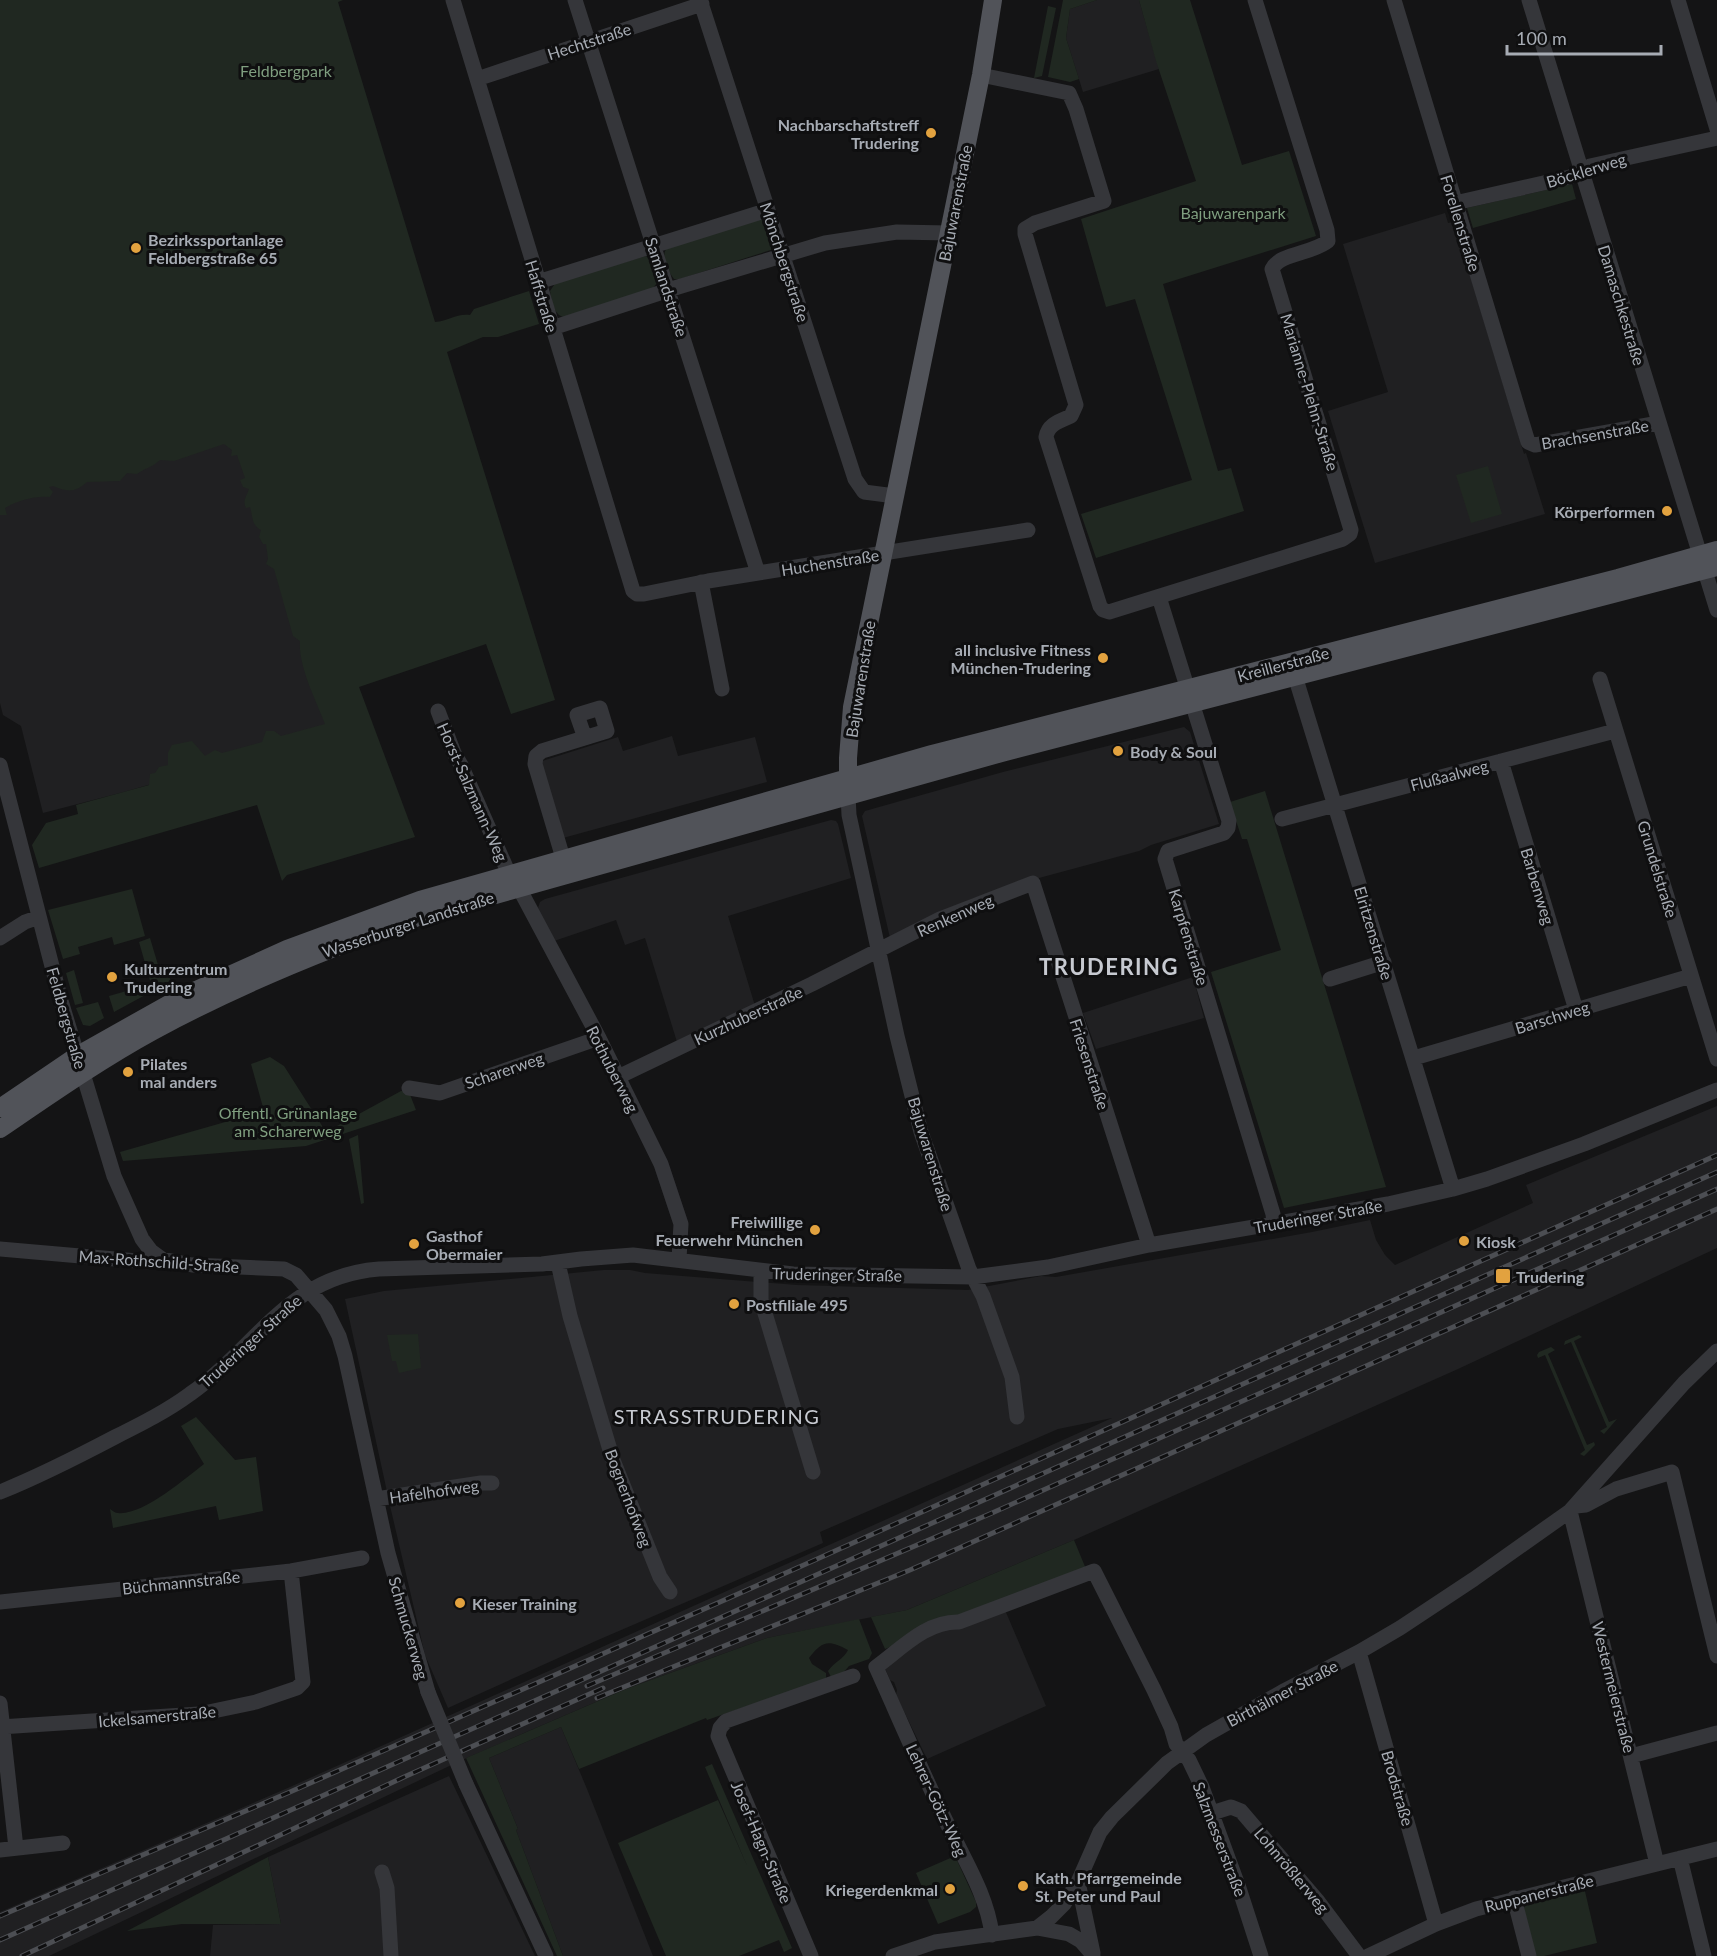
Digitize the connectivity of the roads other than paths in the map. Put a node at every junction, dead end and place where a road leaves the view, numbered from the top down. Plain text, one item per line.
1 (453, 0) edge
2 (575, 0) edge
3 (993, 0) edge
4 (1256, 0) edge
5 (1394, 0) edge
6 (1529, 0) edge
7 (1678, 0) edge
8 (701, 2) edge
9 (588, 41) junction
10 (981, 75) junction
11 (477, 78) junction
12 (1717, 129) edge
13 (1717, 138) edge
14 (1581, 171) junction
15 (1455, 203) junction
16 (768, 210) junction
17 (949, 233) junction
18 (653, 245) junction
19 (783, 255) junction
20 (538, 282) junction
21 (668, 290) junction
22 (552, 328) junction
23 (1659, 423) junction
24 (1531, 444) joint
25 (895, 496) junction
26 (1028, 530) dead end
27 (1717, 550) edge
28 (883, 554) junction
29 (1707, 564) edge
30 (758, 573) junction
31 (701, 582) junction
32 (633, 591) joint
33 (1160, 597) junction
34 (1717, 610) edge
35 (1295, 676) junction
36 (1600, 679) dead end
37 (722, 689) dead end
38 (1190, 696) junction
39 (438, 711) dead end
40 (1615, 731) junction
41 (585, 738) dead end
42 (1501, 761) junction
43 (0, 765) edge
44 (2, 782) edge
45 (848, 786) junction
46 (1334, 806) junction
47 (6, 815) edge
48 (1282, 819) dead end
49 (563, 858) junction
50 (514, 881) junction
51 (1033, 883) joint
52 (39, 917) junction
53 (0, 938) edge
54 (878, 950) junction
55 (1384, 962) junction
56 (1691, 976) junction
57 (1330, 979) dead end
58 (1576, 1010) junction
59 (599, 1038) junction
60 (78, 1055) junction
61 (1414, 1058) junction
62 (1717, 1059) edge
63 (84, 1073) junction
64 (618, 1077) junction
65 (409, 1088) dead end
66 (1717, 1090) edge
67 (0, 1108) edge
68 (0, 1129) edge
69 (1453, 1189) junction
70 (1274, 1224) junction
71 (1149, 1245) junction
72 (0, 1249) edge
73 (162, 1259) junction
74 (679, 1259) junction
75 (558, 1263) junction
76 (761, 1272) junction
77 (973, 1277) junction
78 (310, 1289) junction
79 (1717, 1351) edge
80 (1017, 1417) dead end
81 (813, 1472) dead end
82 (1603, 1476) junction
83 (492, 1484) dead end
84 (1616, 1489) junction
85 (0, 1492) edge
86 (376, 1499) junction
87 (1573, 1509) junction
88 (362, 1558) dead end
89 (291, 1570) junction
90 (670, 1592) dead end
91 (0, 1602) edge
92 (1359, 1652) junction
93 (1717, 1656) edge
94 (876, 1667) joint
95 (853, 1676) dead end
96 (0, 1703) edge
97 (1, 1727) edge
98 (1171, 1727) junction
99 (1717, 1733) edge
100 (1206, 1734) junction
101 (1182, 1751) junction
102 (1632, 1756) junction
103 (1212, 1813) junction
104 (63, 1843) dead end
105 (16, 1848) junction
106 (1717, 1849) edge
107 (0, 1850) edge
108 (1680, 1858) junction
109 (1657, 1864) junction
110 (382, 1872) dead end
111 (1078, 1882) junction
112 (1514, 1898) junction
113 (1436, 1924) junction
114 (1037, 1928) junction
115 (992, 1935) junction
116 (391, 1956) edge
117 (546, 1956) edge
118 (811, 1956) edge
119 (895, 1956) edge
120 (1093, 1956) edge
121 (1261, 1956) edge
122 (1359, 1956) edge
123 (1368, 1956) edge
124 (1529, 1956) edge
125 (1704, 1956) edge

1 - 11 street, Haffstraße
2 - 9 street, Samlandstraße
3 - 10 main road, Bajuwarenstraße
4 - 33 street, Marianne-Plehn-Straße
5 - 15 street, Forellenstraße
6 - 14 street, Damaschkestraße
7 - 12 street
8 - 9 street, Hechtstraße
8 - 16 street, Mönchbergstraße
9 - 11 street, Hechtstraße
9 - 18 street, Samlandstraße
10 - 17 main road, Bajuwarenstraße
10 - 33 street
11 - 20 street, Haffstraße
13 - 14 street, Böcklerweg
14 - 15 street, Böcklerweg
14 - 23 street, Damaschkestraße
15 - 24 street, Forellenstraße
16 - 18 street
16 - 19 street, Mönchbergstraße
17 - 19 street
17 - 25 main road, Bajuwarenstraße
18 - 20 street
18 - 21 street, Samlandstraße
19 - 21 street
19 - 25 street, Mönchbergstraße
20 - 22 street, Haffstraße
21 - 22 street
21 - 30 street, Samlandstraße
22 - 32 street, Haffstraße
23 - 24 street, Brachsenstraße
23 - 29 street, Damaschkestraße
25 - 28 main road, Bajuwarenstraße
26 - 28 street, Huchenstraße
27 - 29 main road, Kreillerstraße
28 - 30 street, Huchenstraße
28 - 45 main road, Bajuwarenstraße
29 - 34 street, Damaschkestraße
29 - 35 main road, Kreillerstraße
29 - 38 main road, Kreillerstraße
30 - 31 street, Huchenstraße
31 - 32 street, Huchenstraße
31 - 37 street
33 - 38 street
35 - 38 main road, Kreillerstraße
35 - 46 street, Elritzenstraße
36 - 40 street, Grundelstraße
38 - 45 main road, Kreillerstraße
38 - 70 street, Karpfenstraße
39 - 50 street, Horst-Salzmann-Weg
40 - 42 street, Flußaalweg
40 - 56 street, Grundelstraße
41 - 49 street
42 - 46 street, Flußaalweg
42 - 58 street, Barbenweg
43 - 44 street, Feldbergstraße
44 - 47 street, Feldbergstraße
45 - 49 main road, Wasserburger Landstraße
45 - 50 main road, Wasserburger Landstraße
45 - 54 street, Bajuwarenstraße
46 - 48 street, Flußaalweg
46 - 55 street, Elritzenstraße
47 - 52 street, Feldbergstraße
49 - 50 main road, Wasserburger Landstraße
50 - 59 street, Rothuberweg
50 - 60 main road, Wasserburger Landstraße
50 - 63 main road, Wasserburger Landstraße
51 - 54 street, Renkenweg
51 - 71 street, Friesenstraße
52 - 53 street
52 - 60 street, Feldbergstraße
54 - 64 street, Kurzhuberstraße
54 - 77 street, Bajuwarenstraße
55 - 57 street
55 - 61 street, Elritzenstraße
56 - 58 street, Barschweg
56 - 62 street, Grundelstraße
58 - 61 street, Barschweg
59 - 64 street, Rothuberweg
59 - 65 street, Scharerweg
60 - 63 street, Feldbergstraße
60 - 67 main road, Wasserburger Landstraße
61 - 69 street, Elritzenstraße
63 - 68 main road, Wasserburger Landstraße
63 - 73 street, Feldbergstraße
64 - 74 street, Rothuberweg
66 - 69 street, Truderinger Straße
69 - 70 street, Truderinger Straße
70 - 71 street, Truderinger Straße
71 - 77 street, Truderinger Straße
72 - 73 street, Max-Rothschild-Straße
73 - 78 street, Max-Rothschild-Straße
74 - 75 street, Truderinger Straße
74 - 76 street, Truderinger Straße
75 - 78 street, Truderinger Straße
75 - 90 street, Bognerhofweg
76 - 77 street, Truderinger Straße
76 - 81 street
77 - 80 street, Bajuwarenstraße
78 - 85 street, Truderinger Straße
78 - 86 street, Schmuckerweg
79 - 82 street, Birthälmer Straße
82 - 84 street
82 - 87 street, Birthälmer Straße
83 - 86 street, Hafelhofweg
84 - 87 street, Birthälmer Straße
84 - 93 street, Birthälmer Straße
86 - 117 street, Schmuckerweg, bridge
87 - 92 street, Birthälmer Straße
87 - 102 street, Westermeierstraße
88 - 89 street, Büchmannstraße
89 - 91 street, Büchmannstraße
89 - 97 street, Ickelsamerstraße
92 - 100 street, Birthälmer Straße
92 - 113 street, Brodstraße
94 - 98 street, Salzmesserstraße
94 - 115 street, Lehrer-Götz-Weg
95 - 118 street, Josef-Hagn-Straße
96 - 97 street
97 - 105 street
98 - 100 street
98 - 101 street, Salzmesserstraße
99 - 102 street
100 - 101 street, Birthälmer Straße
101 - 103 street, Salzmesserstraße
101 - 111 street, Birthälmer Straße
102 - 109 street, Westermeierstraße
103 - 121 street, Salzmesserstraße
103 - 122 street, Lohnrößlerweg
104 - 105 street
105 - 107 street
106 - 108 street, Ruppanerstraße
108 - 109 street, Ruppanerstraße
108 - 125 street
109 - 112 street, Ruppanerstraße
110 - 116 street
111 - 114 street, Birthälmer Straße
111 - 120 street
112 - 113 street, Ruppanerstraße
112 - 124 street
113 - 123 street, Ruppanerstraße
114 - 115 street
114 - 120 street
115 - 119 street

